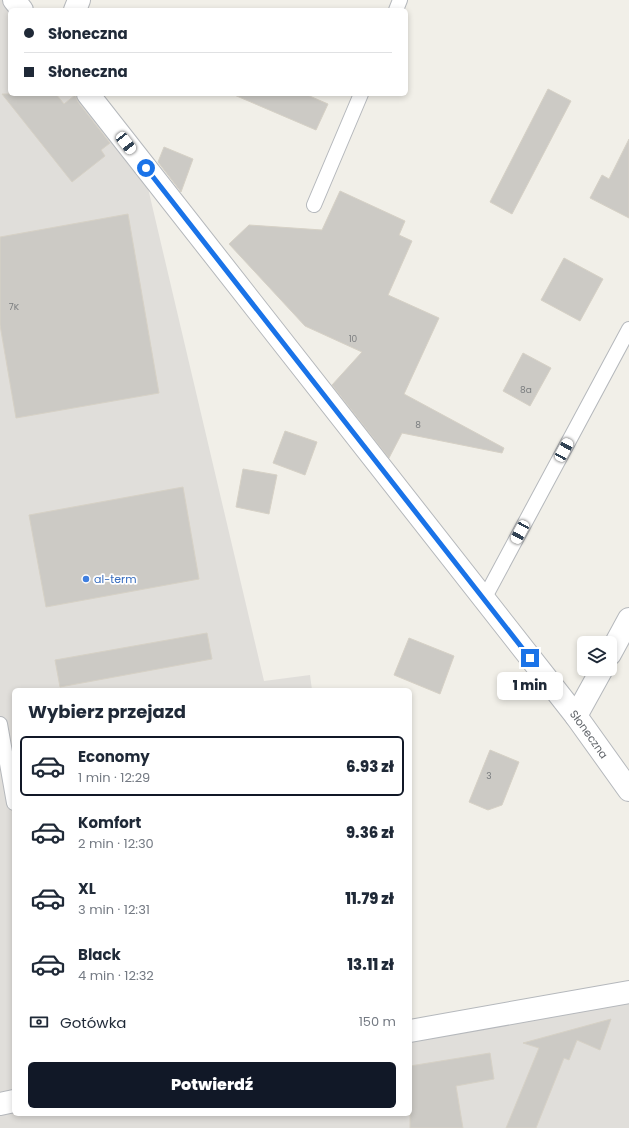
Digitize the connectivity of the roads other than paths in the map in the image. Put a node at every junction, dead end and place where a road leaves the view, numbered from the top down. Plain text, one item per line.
1 (14, 0) edge
2 (20, 8) edge
3 (90, 96) edge
4 (360, 96) edge
5 (314, 205) dead end
6 (629, 329) edge
7 (484, 599) junction
8 (629, 619) edge
9 (617, 641) edge
10 (598, 676) edge
11 (576, 716) junction
12 (0, 724) edge
13 (629, 790) edge
14 (12, 792) edge
15 (629, 992) edge
16 (412, 1031) edge
17 (12, 1101) edge
18 (0, 1104) edge

1 - 2 street
3 - 7 street, Słoneczna
4 - 5 lane
6 - 7 lane
7 - 11 street, Słoneczna
8 - 9 street
10 - 11 street
11 - 13 street, Słoneczna
12 - 14 lane
15 - 16 street
17 - 18 street

